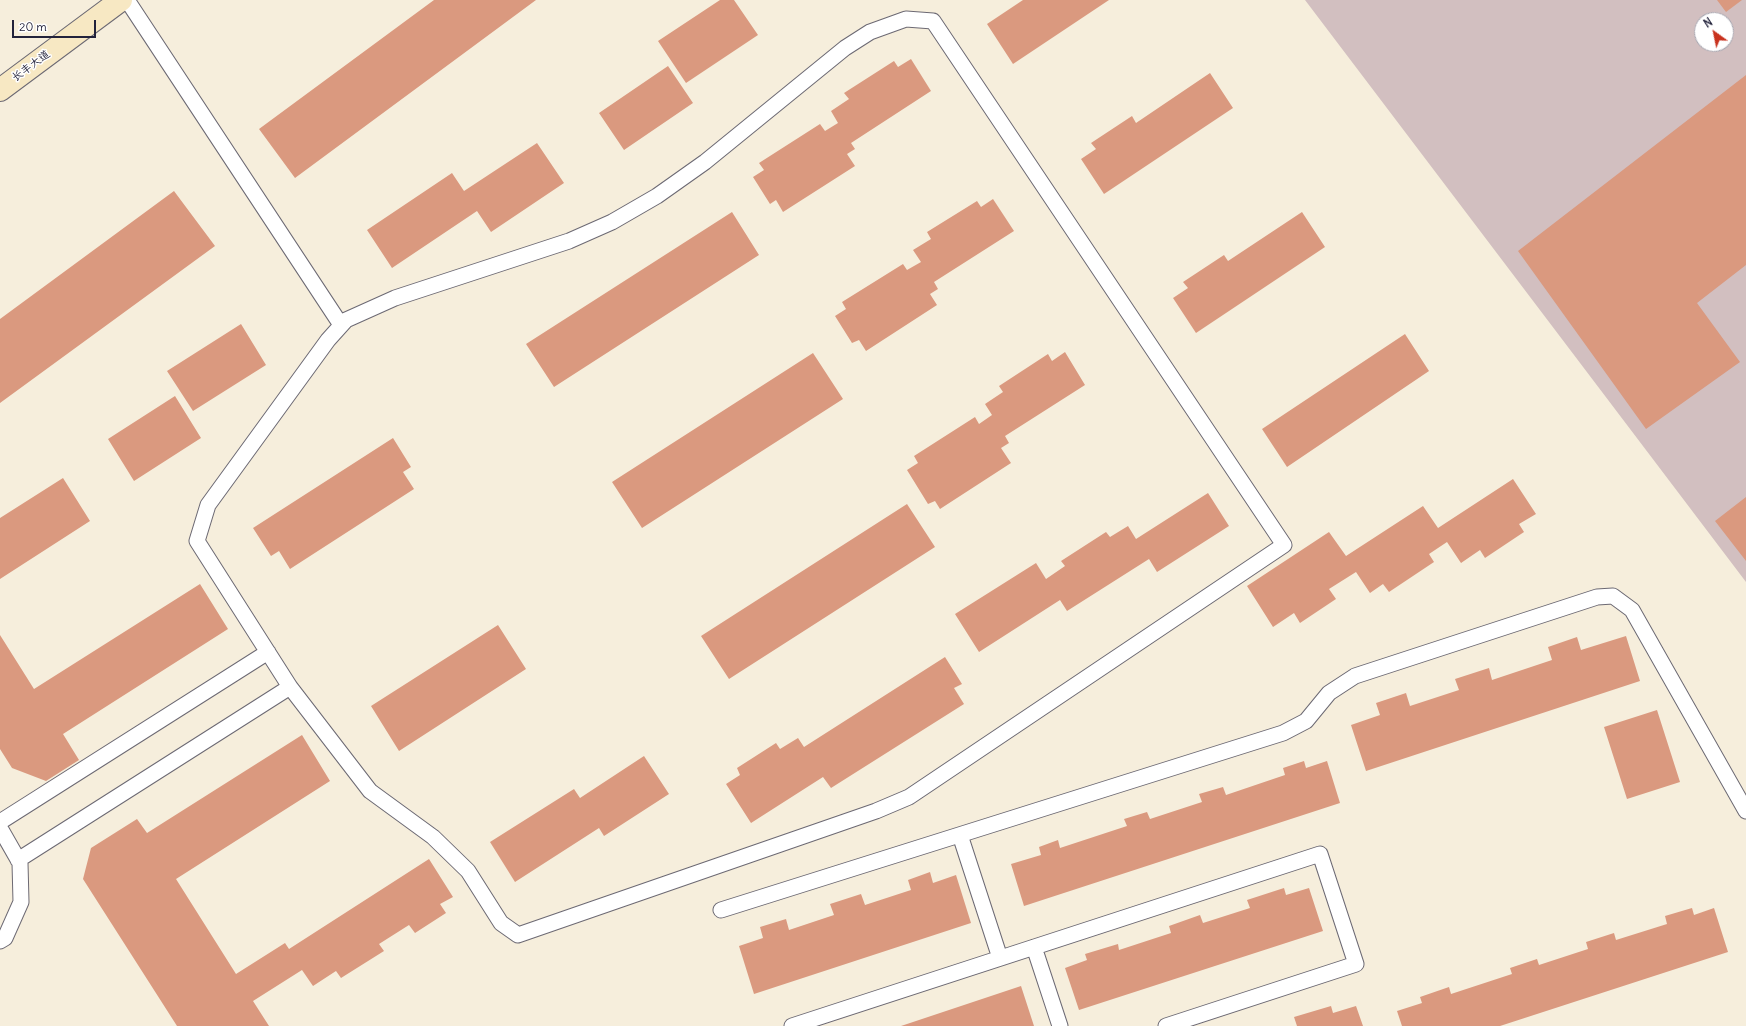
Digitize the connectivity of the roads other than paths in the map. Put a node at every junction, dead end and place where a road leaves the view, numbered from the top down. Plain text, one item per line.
1 (120, 0) edge
2 (127, 0) edge
3 (0, 90) edge
4 (341, 325) junction
5 (268, 652) junction
6 (290, 687) junction
7 (1746, 811) edge
8 (0, 822) edge
9 (0, 828) edge
10 (960, 834) junction
11 (18, 860) junction
12 (721, 910) dead end
13 (0, 941) edge
14 (1034, 947) junction
15 (1000, 958) junction
16 (792, 1026) edge
17 (1060, 1026) edge
18 (1166, 1026) edge

1 - 3 main road, 长丰大道
2 - 4 lane
4 - 5 lane
4 - 6 lane
5 - 6 lane
5 - 8 lane
6 - 11 lane
7 - 10 lane
9 - 11 lane
10 - 12 lane
10 - 15 lane
11 - 13 lane
14 - 15 lane
14 - 17 lane
14 - 18 lane
15 - 16 lane

